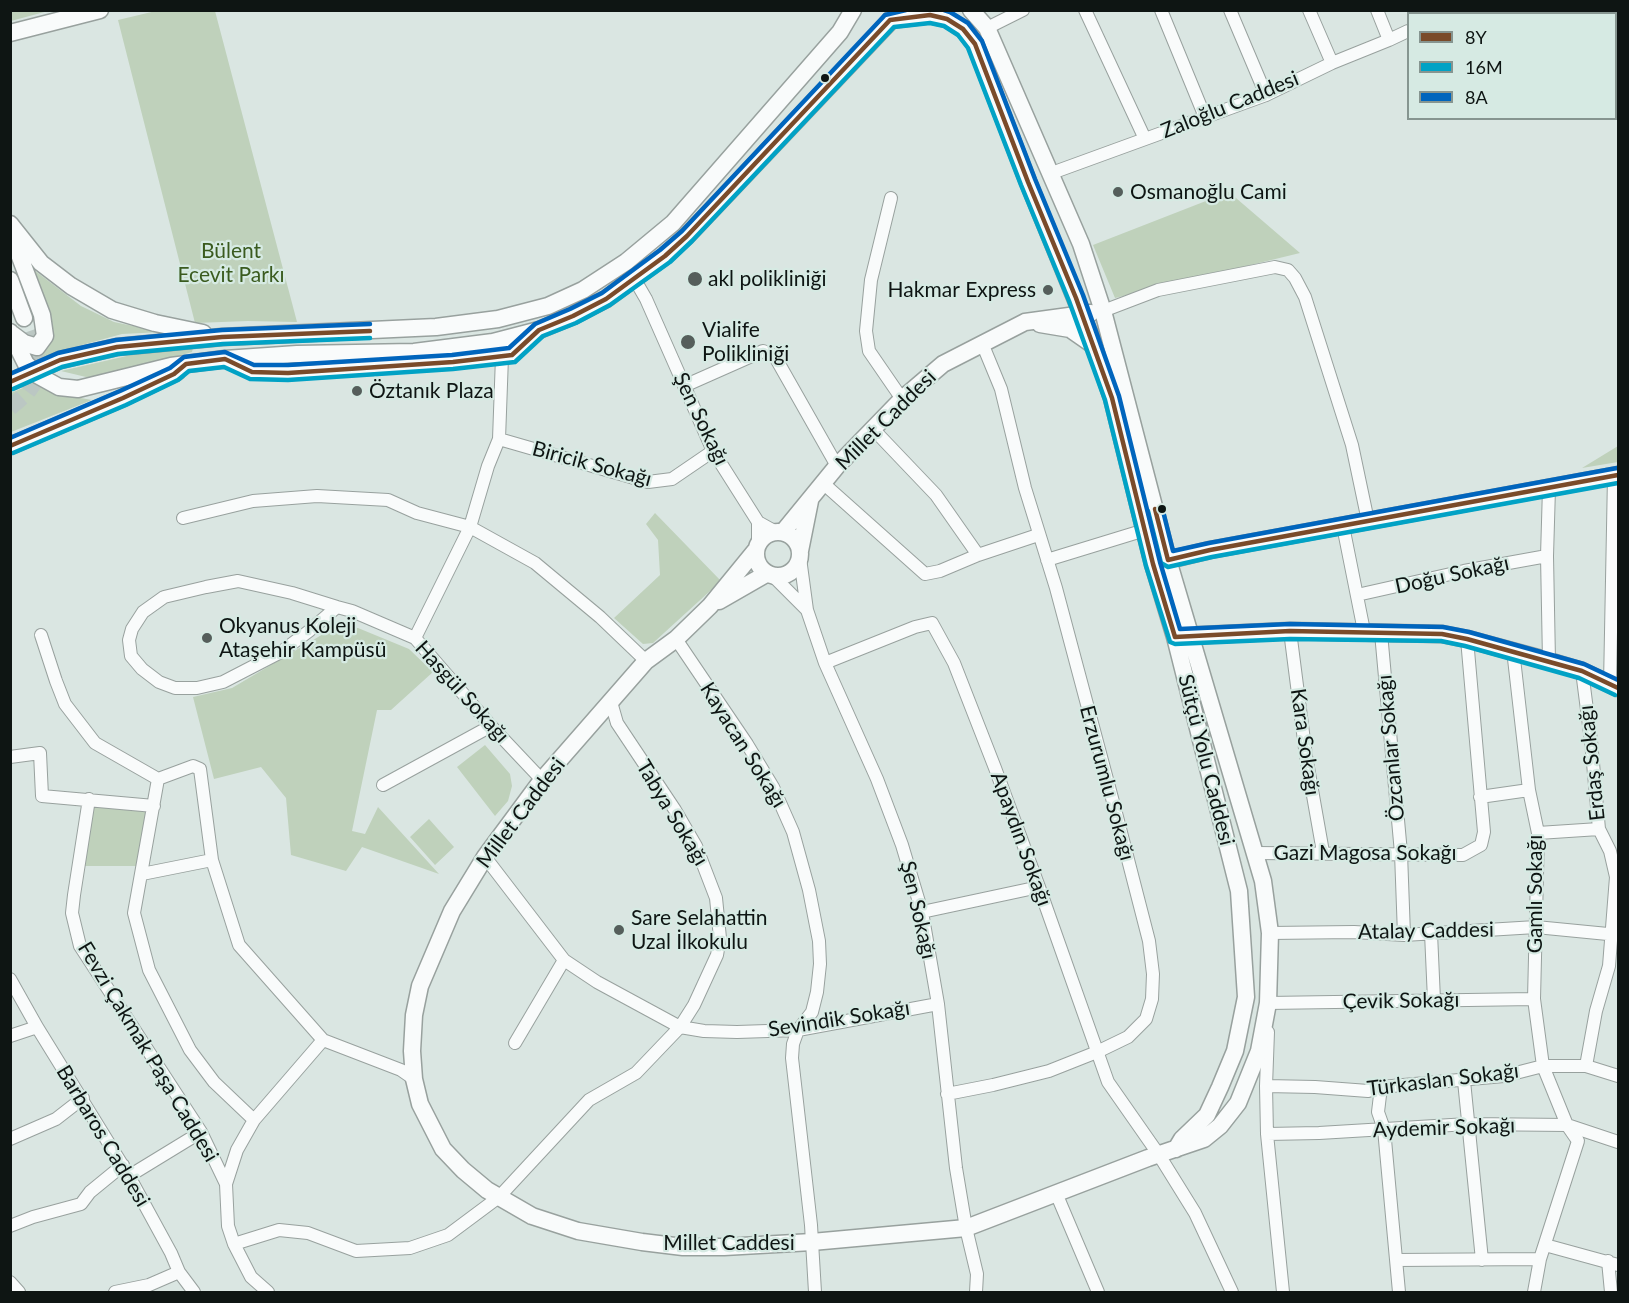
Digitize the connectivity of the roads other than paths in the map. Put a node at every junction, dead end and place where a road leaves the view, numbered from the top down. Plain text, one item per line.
1 (100, 10) edge
2 (853, 10) edge
3 (864, 10) edge
4 (971, 10) edge
5 (981, 10) edge
6 (1023, 10) edge
7 (1084, 10) edge
8 (1161, 10) edge
9 (1230, 10) edge
10 (1309, 10) edge
11 (1377, 10) edge
12 (895, 15) edge
13 (987, 28) junction
14 (1407, 31) edge
15 (840, 32) junction
16 (10, 33) edge
17 (1389, 40) junction
18 (1332, 63) junction
19 (1266, 95) junction
20 (1204, 117) junction
21 (1145, 139) junction
22 (1049, 174) junction
23 (1028, 182) junction
24 (891, 198) dead end
25 (10, 224) edge
26 (10, 233) edge
27 (10, 280) edge
28 (635, 280) junction
29 (1101, 303) junction
30 (1078, 306) junction
31 (24, 318) tunnel mouth
32 (1024, 322) junction
33 (539, 330) junction
34 (11, 333) edge
35 (222, 337) junction
36 (982, 342) junction
37 (1095, 347) junction
38 (502, 357) junction
39 (225, 359) junction
40 (186, 364) junction
41 (34, 372) junction
42 (10, 382) edge
43 (684, 386) junction
44 (902, 399) junction
45 (874, 430) junction
46 (33, 436) junction
47 (499, 439) junction
48 (10, 446) edge
49 (713, 451) junction
50 (10, 455) edge
51 (837, 466) junction
52 (1616, 476) edge
53 (824, 484) junction
54 (1549, 488) junction
55 (811, 497) junction
56 (183, 518) dead end
57 (1368, 521) junction
58 (758, 522) junction
59 (1343, 526) junction
60 (470, 527) junction
61 (1145, 530) junction
62 (779, 532) junction
63 (1038, 535) junction
64 (757, 547) junction
65 (800, 554) junction
66 (978, 555) junction
67 (1547, 556) junction
68 (1047, 560) junction
69 (1161, 562) junction
70 (770, 575) junction
71 (1357, 595) junction
72 (710, 606) junction
73 (338, 607) junction
74 (807, 610) junction
75 (1290, 631) junction
76 (1364, 631) junction
77 (1382, 633) junction
78 (41, 635) dead end
79 (1182, 636) junction
80 (416, 638) junction
81 (676, 639) junction
82 (1467, 639) junction
83 (1513, 651) junction
84 (646, 661) junction
85 (1549, 661) junction
86 (825, 663) junction
87 (1582, 671) junction
88 (1614, 686) edge
89 (611, 702) junction
90 (491, 726) junction
91 (10, 757) edge
92 (158, 779) junction
93 (542, 780) junction
94 (383, 785) dead end
95 (1529, 790) junction
96 (1480, 796) junction
97 (89, 799) junction
98 (154, 806) junction
99 (1599, 829) junction
100 (1538, 833) junction
101 (1614, 851) edge
102 (1323, 852) junction
103 (1256, 853) junction
104 (1401, 853) junction
105 (485, 857) junction
106 (212, 860) junction
107 (142, 874) junction
108 (1039, 887) junction
109 (922, 912) junction
110 (1536, 927) junction
111 (1270, 933) junction
112 (1431, 933) junction
113 (1404, 935) junction
114 (1615, 935) edge
115 (564, 960) junction
116 (10, 979) edge
117 (1246, 997) junction
118 (1534, 999) junction
119 (1434, 1000) junction
120 (1268, 1003) junction
121 (938, 1004) junction
122 (37, 1027) junction
123 (680, 1027) junction
124 (798, 1030) junction
125 (10, 1036) edge
126 (323, 1040) junction
127 (515, 1043) dead end
128 (1097, 1052) junction
129 (1542, 1066) junction
130 (1586, 1066) junction
131 (1618, 1076) edge
132 (414, 1079) junction
133 (1464, 1081) junction
134 (1266, 1086) junction
135 (1380, 1087) junction
136 (947, 1094) junction
137 (82, 1098) junction
138 (254, 1120) junction
139 (1468, 1124) junction
140 (1566, 1125) junction
141 (1384, 1129) junction
142 (201, 1132) junction
143 (1267, 1134) junction
144 (10, 1139) edge
145 (1618, 1142) edge
146 (1176, 1150) junction
147 (1159, 1155) junction
148 (126, 1171) junction
149 (226, 1184) junction
150 (1056, 1193) junction
151 (499, 1197) junction
152 (10, 1226) edge
153 (966, 1228) junction
154 (812, 1242) junction
155 (234, 1244) junction
156 (1545, 1245) junction
157 (1540, 1259) junction
158 (1396, 1260) junction
159 (1482, 1260) junction
160 (1613, 1263) edge
161 (179, 1272) junction
162 (10, 1282) edge
163 (20, 1293) edge
164 (115, 1293) edge
165 (195, 1293) edge
166 (268, 1293) edge
167 (815, 1293) edge
168 (976, 1293) edge
169 (1098, 1293) edge
170 (1232, 1293) edge
171 (1283, 1293) edge
172 (1399, 1293) edge
173 (1534, 1293) edge
174 (1611, 1293) edge

1 - 16 main road
2 - 15 main road
3 - 15 main road
4 - 13 main road, Sütçü Yolu Caddesi
5 - 13 main road
6 - 13 street
7 - 21 street
8 - 20 street
9 - 19 street
10 - 18 street
11 - 17 street
12 - 23 main road, Sütçü Yolu Caddesi
12 - 28 main road
13 - 22 main road, Sütçü Yolu Caddesi
14 - 17 street, Zaloğlu Caddesi
15 - 35 main road
17 - 18 street, Zaloğlu Caddesi
18 - 19 street, Zaloğlu Caddesi
19 - 20 street, Zaloğlu Caddesi
20 - 21 street, Zaloğlu Caddesi
21 - 22 street, Zaloğlu Caddesi
22 - 23 main road
22 - 29 main road, Sütçü Yolu Caddesi
23 - 30 main road, Sütçü Yolu Caddesi
24 - 44 street
25 - 35 main road
26 - 34 main road
27 - 31 main road
28 - 33 main road
28 - 43 street, Şen Sokağı
29 - 30 main road, Millet Caddesi
29 - 57 street
29 - 69 main road, Sütçü Yolu Caddesi
30 - 32 main road, Millet Caddesi
30 - 37 main road, Sütçü Yolu Caddesi
32 - 36 main road, Millet Caddesi
32 - 37 main road
33 - 38 street
33 - 39 main road
34 - 41 main road
35 - 41 main road
36 - 44 main road, Millet Caddesi
36 - 63 street, Erzurumlu Sokağı
37 - 61 main road, Sütçü Yolu Caddesi
38 - 39 street
38 - 47 street
39 - 40 main road
40 - 41 main road
40 - 46 main road
41 - 42 main road
43 - 49 street, Şen Sokağı
43 - 51 street
44 - 45 main road, Millet Caddesi
45 - 51 main road, Millet Caddesi
45 - 66 street
46 - 48 main road
46 - 50 street
47 - 49 street, Biricik Sokağı
47 - 60 street
49 - 58 street, Şen Sokağı
51 - 53 main road, Millet Caddesi
52 - 54 main road
52 - 88 street
53 - 55 main road, Millet Caddesi
53 - 66 street
54 - 57 main road
54 - 67 street
55 - 62 main road, Millet Caddesi
55 - 65 main road
56 - 60 street
57 - 59 main road
58 - 62 street, Şen Sokağı
58 - 64 street
59 - 69 main road
59 - 71 street
60 - 80 street
60 - 84 street
61 - 68 street
61 - 69 main road, Sütçü Yolu Caddesi
62 - 64 main road
62 - 65 main road
63 - 66 street
63 - 68 street, Erzurumlu Sokağı
64 - 70 main road
64 - 72 main road
65 - 70 main road
65 - 74 street, Şen Sokağı
67 - 71 street, Doğu Sokağı
67 - 85 street
68 - 128 street, Erzurumlu Sokağı
69 - 79 main road, Sütçü Yolu Caddesi
70 - 72 main road
70 - 74 street, Şen Sokağı
71 - 76 street
72 - 81 main road, Millet Caddesi
73 - 73 street, Hasgül Sokağı
73 - 80 street, Hasgül Sokağı
74 - 86 street, Şen Sokağı
75 - 76 main road
75 - 79 main road
75 - 102 street, Kara Sokağı
76 - 77 main road
77 - 82 main road
77 - 104 street, Özcanlar Sokağı
78 - 92 street
79 - 103 main road, Sütçü Yolu Caddesi
79 - 117 main road, Sütçü Yolu Caddesi
80 - 90 street, Hasgül Sokağı
81 - 84 main road, Millet Caddesi
81 - 124 street, Kayacan Sokağı
82 - 83 main road
82 - 96 street, Gazi Magosa Sokağı
83 - 85 main road
83 - 95 street, Gamlı Sokağı
84 - 89 main road, Millet Caddesi
85 - 87 main road
86 - 108 street, Apaydın Sokağı
86 - 109 street, Şen Sokağı
87 - 88 main road
87 - 99 street, Erdaş Sokağı
89 - 93 main road, Millet Caddesi
89 - 123 street, Tabya Sokağı
90 - 93 street, Hasgül Sokağı
90 - 94 street
91 - 97 street
92 - 98 street
92 - 106 street
93 - 105 main road, Millet Caddesi
95 - 96 street
95 - 100 street, Gamlı Sokağı
96 - 104 street, Gazi Magosa Sokağı
97 - 98 street
97 - 142 street, Fevzi Çakmak Paşa Caddesi
98 - 107 street
99 - 100 street
99 - 101 street, Erdaş Sokağı
100 - 110 street, Gamlı Sokağı
101 - 114 street, Erdaş Sokağı
102 - 103 street, Gazi Magosa Sokağı
102 - 104 street, Gazi Magosa Sokağı
103 - 111 main road, Sütçü Yolu Caddesi
104 - 113 street, Özcanlar Sokağı
105 - 115 street, Sevindik Sokağı
105 - 132 main road, Millet Caddesi
106 - 107 street
106 - 126 street
107 - 138 street
108 - 109 street
108 - 128 street, Apaydın Sokağı
109 - 121 street, Şen Sokağı
110 - 112 street, Atalay Caddesi
110 - 114 street, Atalay Caddesi
110 - 118 street, Gamlı Sokağı
111 - 113 street, Atalay Caddesi
111 - 120 main road, Sütçü Yolu Caddesi
112 - 113 street, Atalay Caddesi
112 - 119 street
114 - 130 street, Erdaş Sokağı
115 - 123 street, Sevindik Sokağı
115 - 127 street
116 - 122 street, Barbaros Caddesi
117 - 120 main road
117 - 146 main road, Sütçü Yolu Caddesi
118 - 119 street, Çevik Sokağı
118 - 129 street, Gamlı Sokağı
119 - 120 street, Çevik Sokağı
120 - 134 street, Sütçü Yolu Caddesi
120 - 146 main road, Sütçü Yolu Caddesi
121 - 124 street, Sevindik Sokağı
121 - 136 street, Şen Sokağı
122 - 125 street
122 - 137 street, Barbaros Caddesi
123 - 124 street, Sevindik Sokağı
123 - 151 street, Tabya Sokağı
124 - 154 street, Kayacan Sokağı
126 - 132 street
126 - 138 street
128 - 136 street, Erzurumlu Sokağı
128 - 147 street, Apaydın Sokağı
129 - 130 street, Türkaslan Sokağı
129 - 133 street, Türkaslan Sokağı
129 - 140 street, Gamlı Sokağı
130 - 131 street, Türkaslan Sokağı
132 - 151 main road, Millet Caddesi
133 - 135 street, Türkaslan Sokağı
133 - 139 street
134 - 135 street, Türkaslan Sokağı
134 - 143 street, Sütçü Yolu Caddesi
135 - 141 street
136 - 153 street, Şen Sokağı
137 - 144 street
137 - 148 street, Barbaros Caddesi
138 - 149 street
139 - 140 street, Aydemir Sokağı
139 - 141 street, Aydemir Sokağı
139 - 159 street
140 - 145 street, Aydemir Sokağı
140 - 156 street
141 - 143 street, Aydemir Sokağı
141 - 158 street
142 - 148 street
142 - 149 street, Fevzi Çakmak Paşa Caddesi
143 - 171 street, Sütçü Yolu Caddesi
146 - 147 main road, Millet Caddesi
147 - 150 main road, Millet Caddesi
147 - 170 street, Apaydın Sokağı
148 - 152 street
148 - 161 street, Barbaros Caddesi
149 - 155 street, Fevzi Çakmak Paşa Caddesi
150 - 153 main road, Millet Caddesi
150 - 169 street
151 - 154 main road, Millet Caddesi
151 - 155 street, Tabya Sokağı
153 - 154 main road, Millet Caddesi
153 - 168 street, Şen Sokağı
154 - 167 street, Kayacan Sokağı
155 - 166 street, Fevzi Çakmak Paşa Caddesi
156 - 157 street
156 - 160 street
157 - 159 street
157 - 173 street
158 - 159 street
158 - 172 street
160 - 174 street
161 - 164 street
161 - 165 street, Barbaros Caddesi
162 - 163 street

